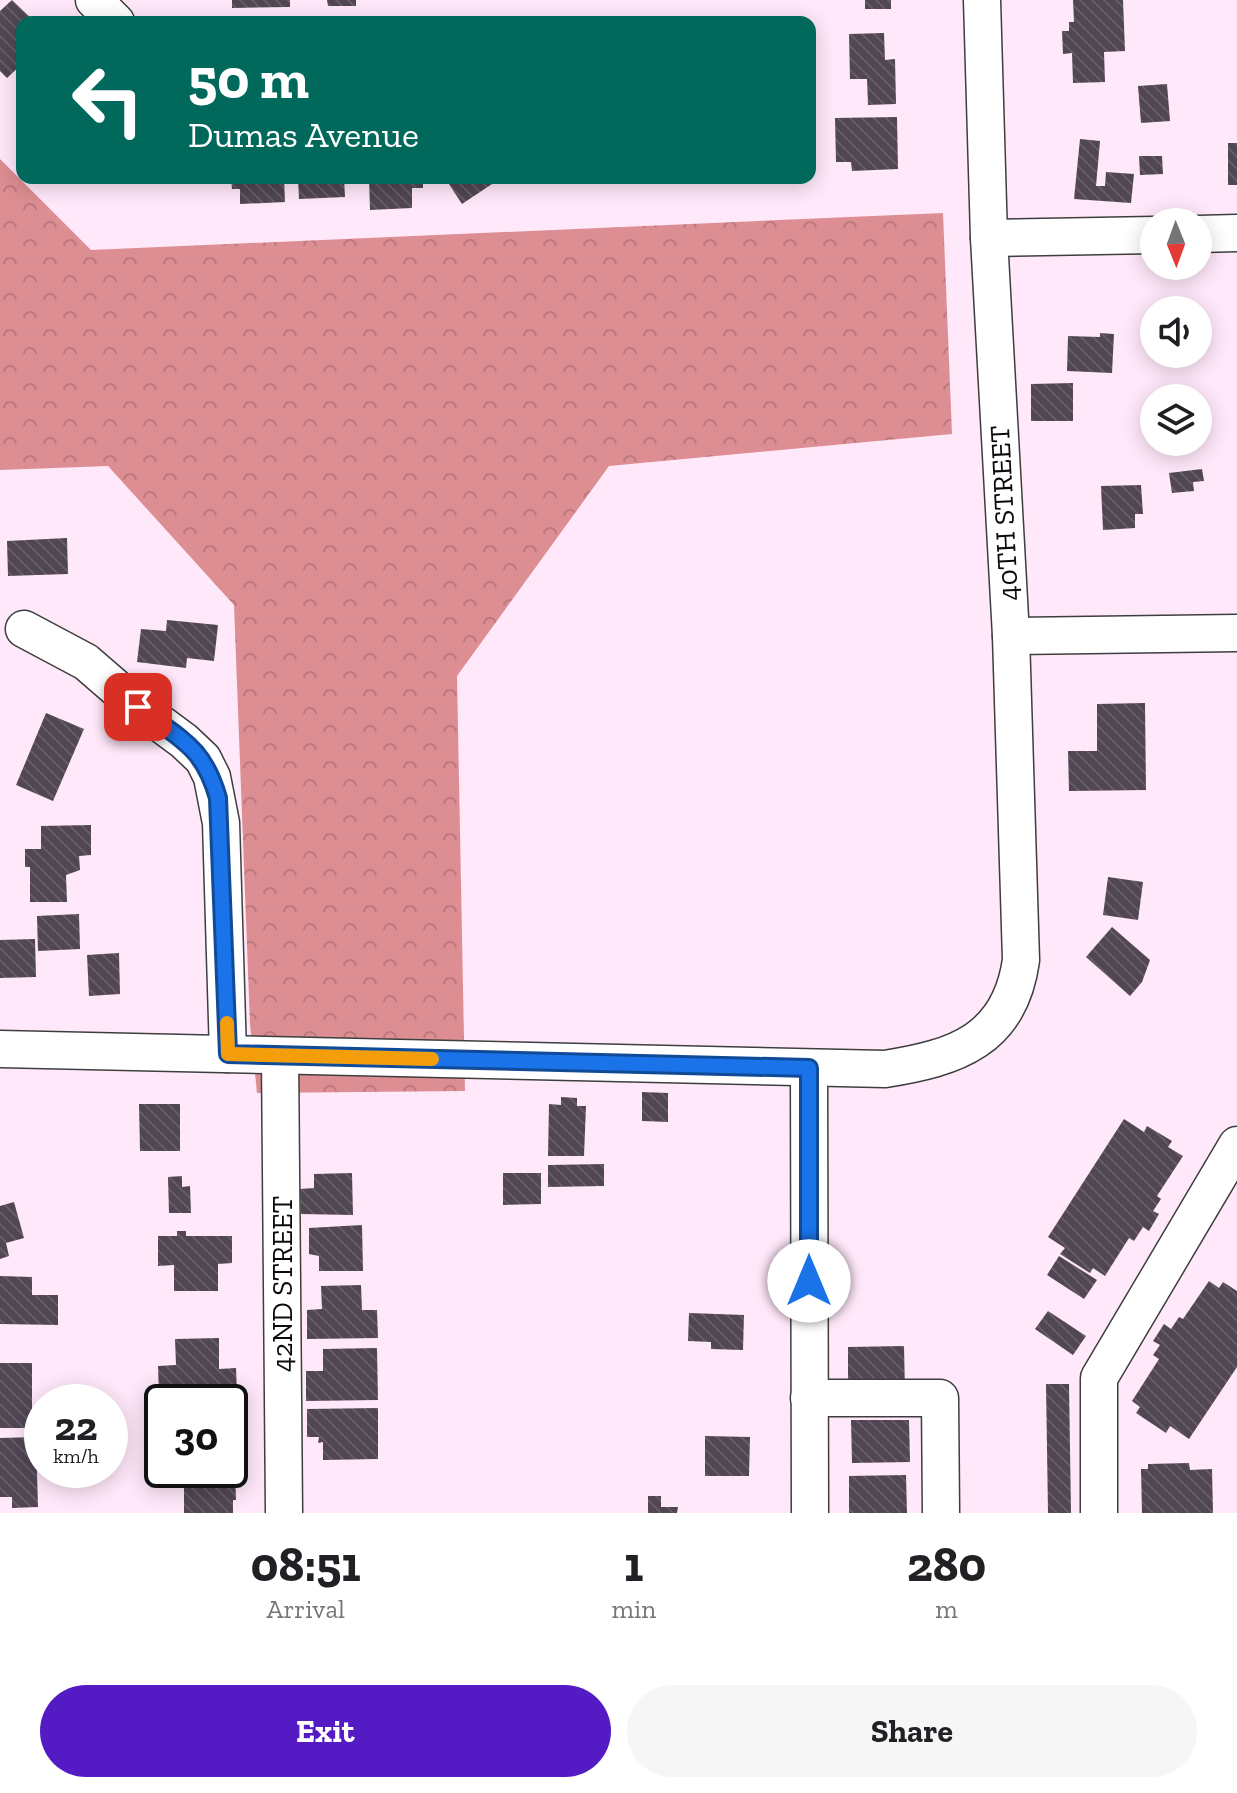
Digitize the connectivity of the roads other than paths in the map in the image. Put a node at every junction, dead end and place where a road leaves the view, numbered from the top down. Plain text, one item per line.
1 (94, 0) edge
2 (982, 0) edge
3 (110, 16) edge
4 (1237, 233) edge
5 (1212, 234) edge
6 (1140, 235) edge
7 (989, 238) junction
8 (24, 629) dead end
9 (1237, 633) edge
10 (1011, 636) junction
11 (0, 1049) edge
12 (228, 1054) junction
13 (280, 1056) junction
14 (809, 1068) junction
15 (1237, 1145) edge
16 (809, 1398) junction
17 (284, 1512) edge
18 (810, 1513) edge
19 (941, 1513) edge
20 (1099, 1513) edge

1 - 3 street
2 - 7 street, 40TH STREET
4 - 5 street
6 - 7 street
7 - 10 street, 40TH STREET
8 - 12 street
9 - 10 street
10 - 14 street, 40TH STREET
11 - 12 street
12 - 13 street
13 - 14 street
13 - 17 street, 42ND STREET
14 - 16 street
15 - 20 street
16 - 18 street
16 - 19 street

